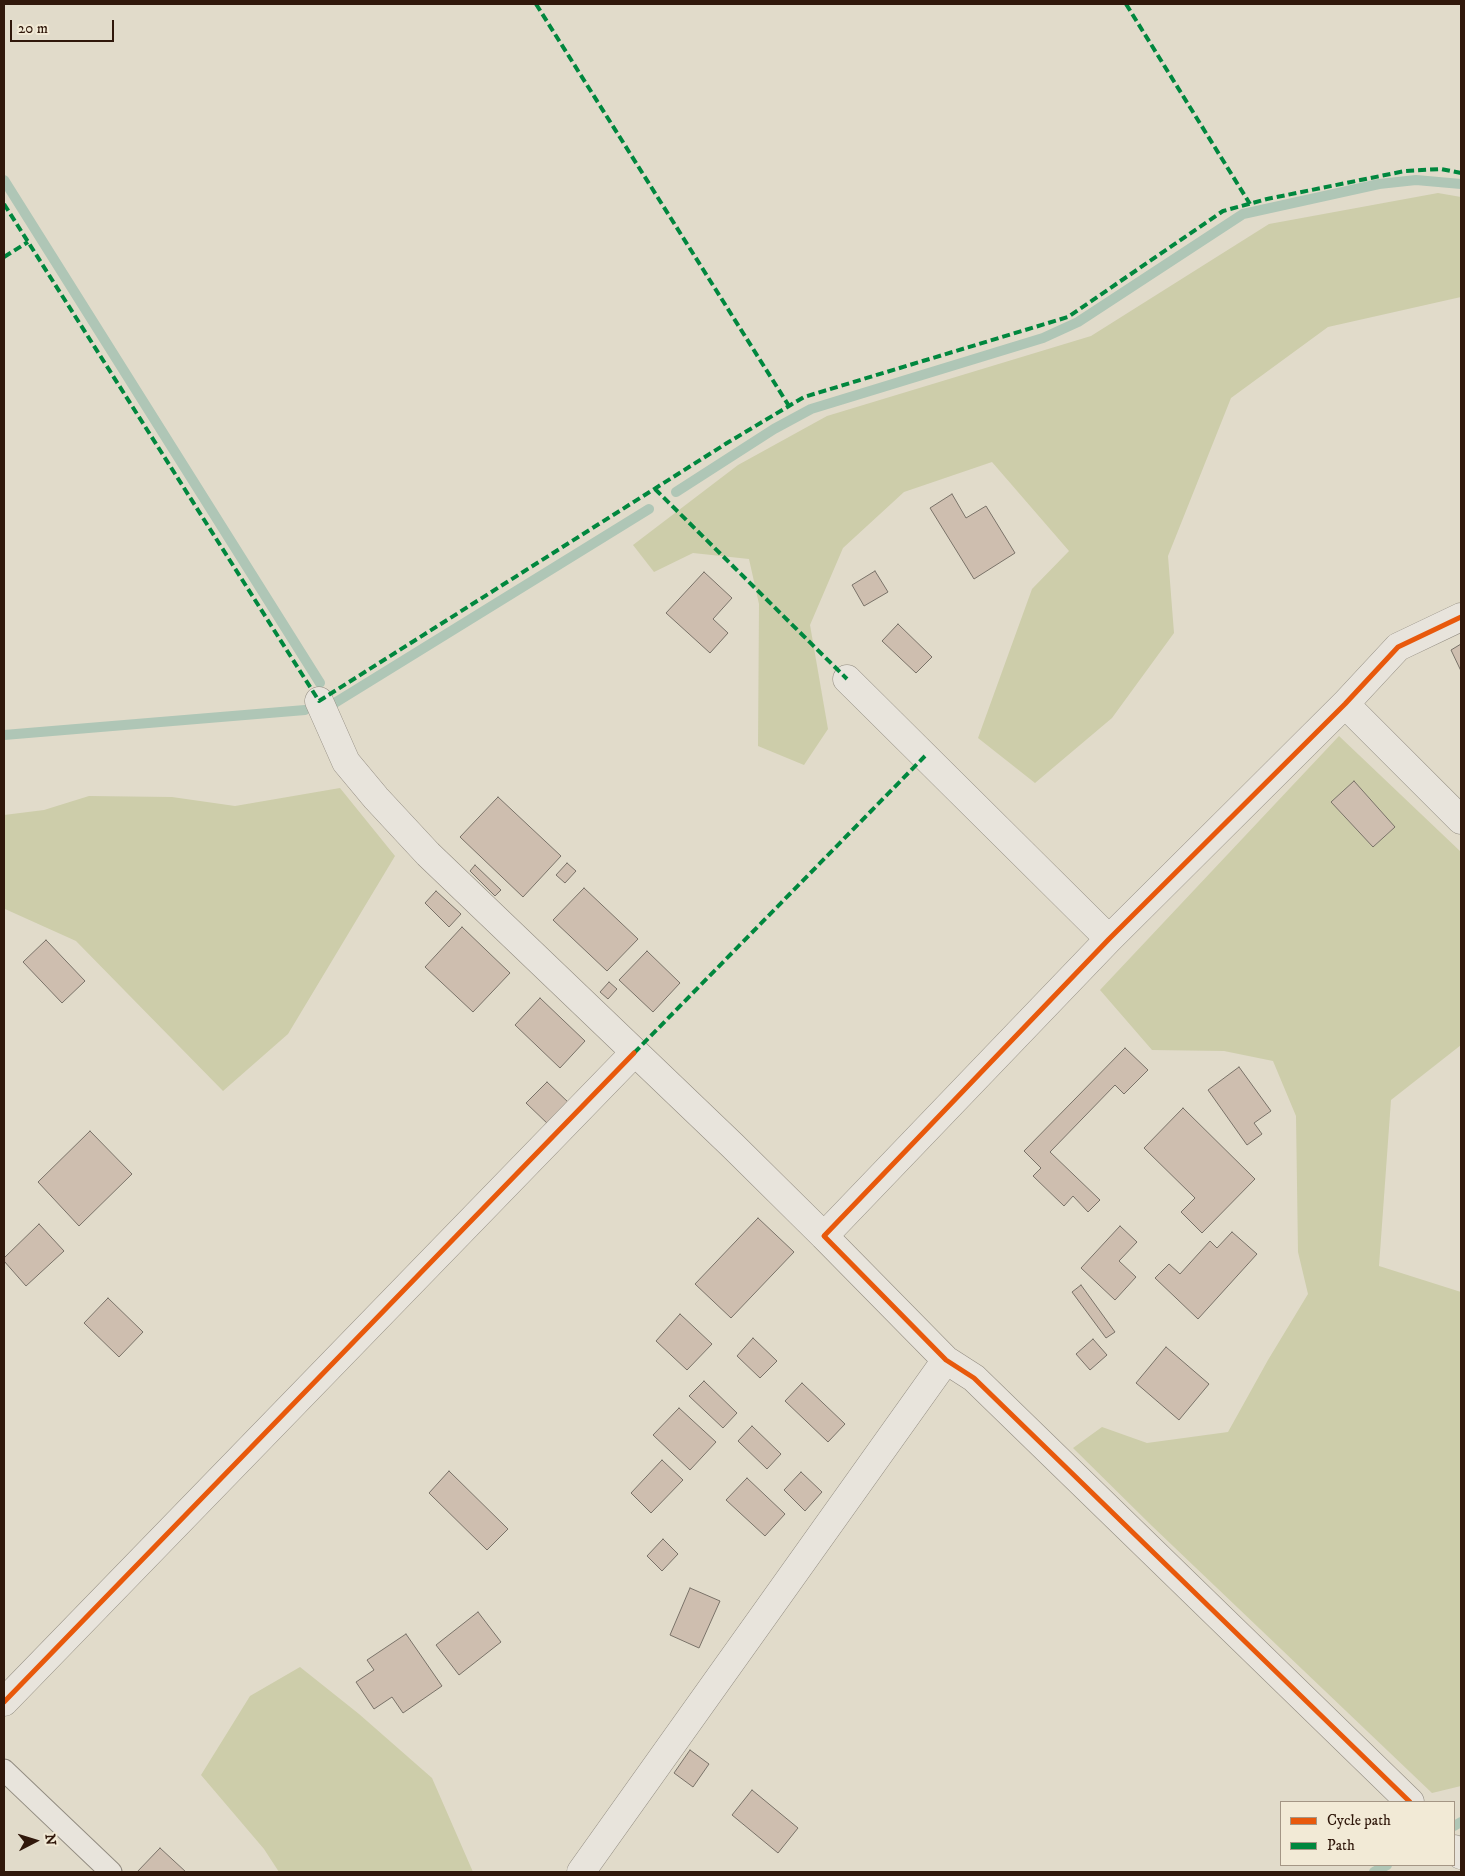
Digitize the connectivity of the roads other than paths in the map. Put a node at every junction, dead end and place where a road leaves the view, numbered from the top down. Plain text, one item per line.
1 (1461, 617) edge
2 (847, 680) dead end
3 (319, 701) dead end
4 (1345, 704) junction
5 (1461, 820) edge
6 (1109, 939) junction
7 (634, 1053) junction
8 (824, 1236) junction
9 (946, 1360) junction
10 (4, 1702) edge
11 (4, 1770) edge
12 (1409, 1801) edge
13 (111, 1872) edge
14 (581, 1872) edge

1 - 4 street
2 - 6 street
3 - 7 street
4 - 5 street
4 - 6 street
6 - 8 street
7 - 8 street
7 - 10 street
8 - 9 street
9 - 12 street
9 - 14 street
11 - 13 lane

